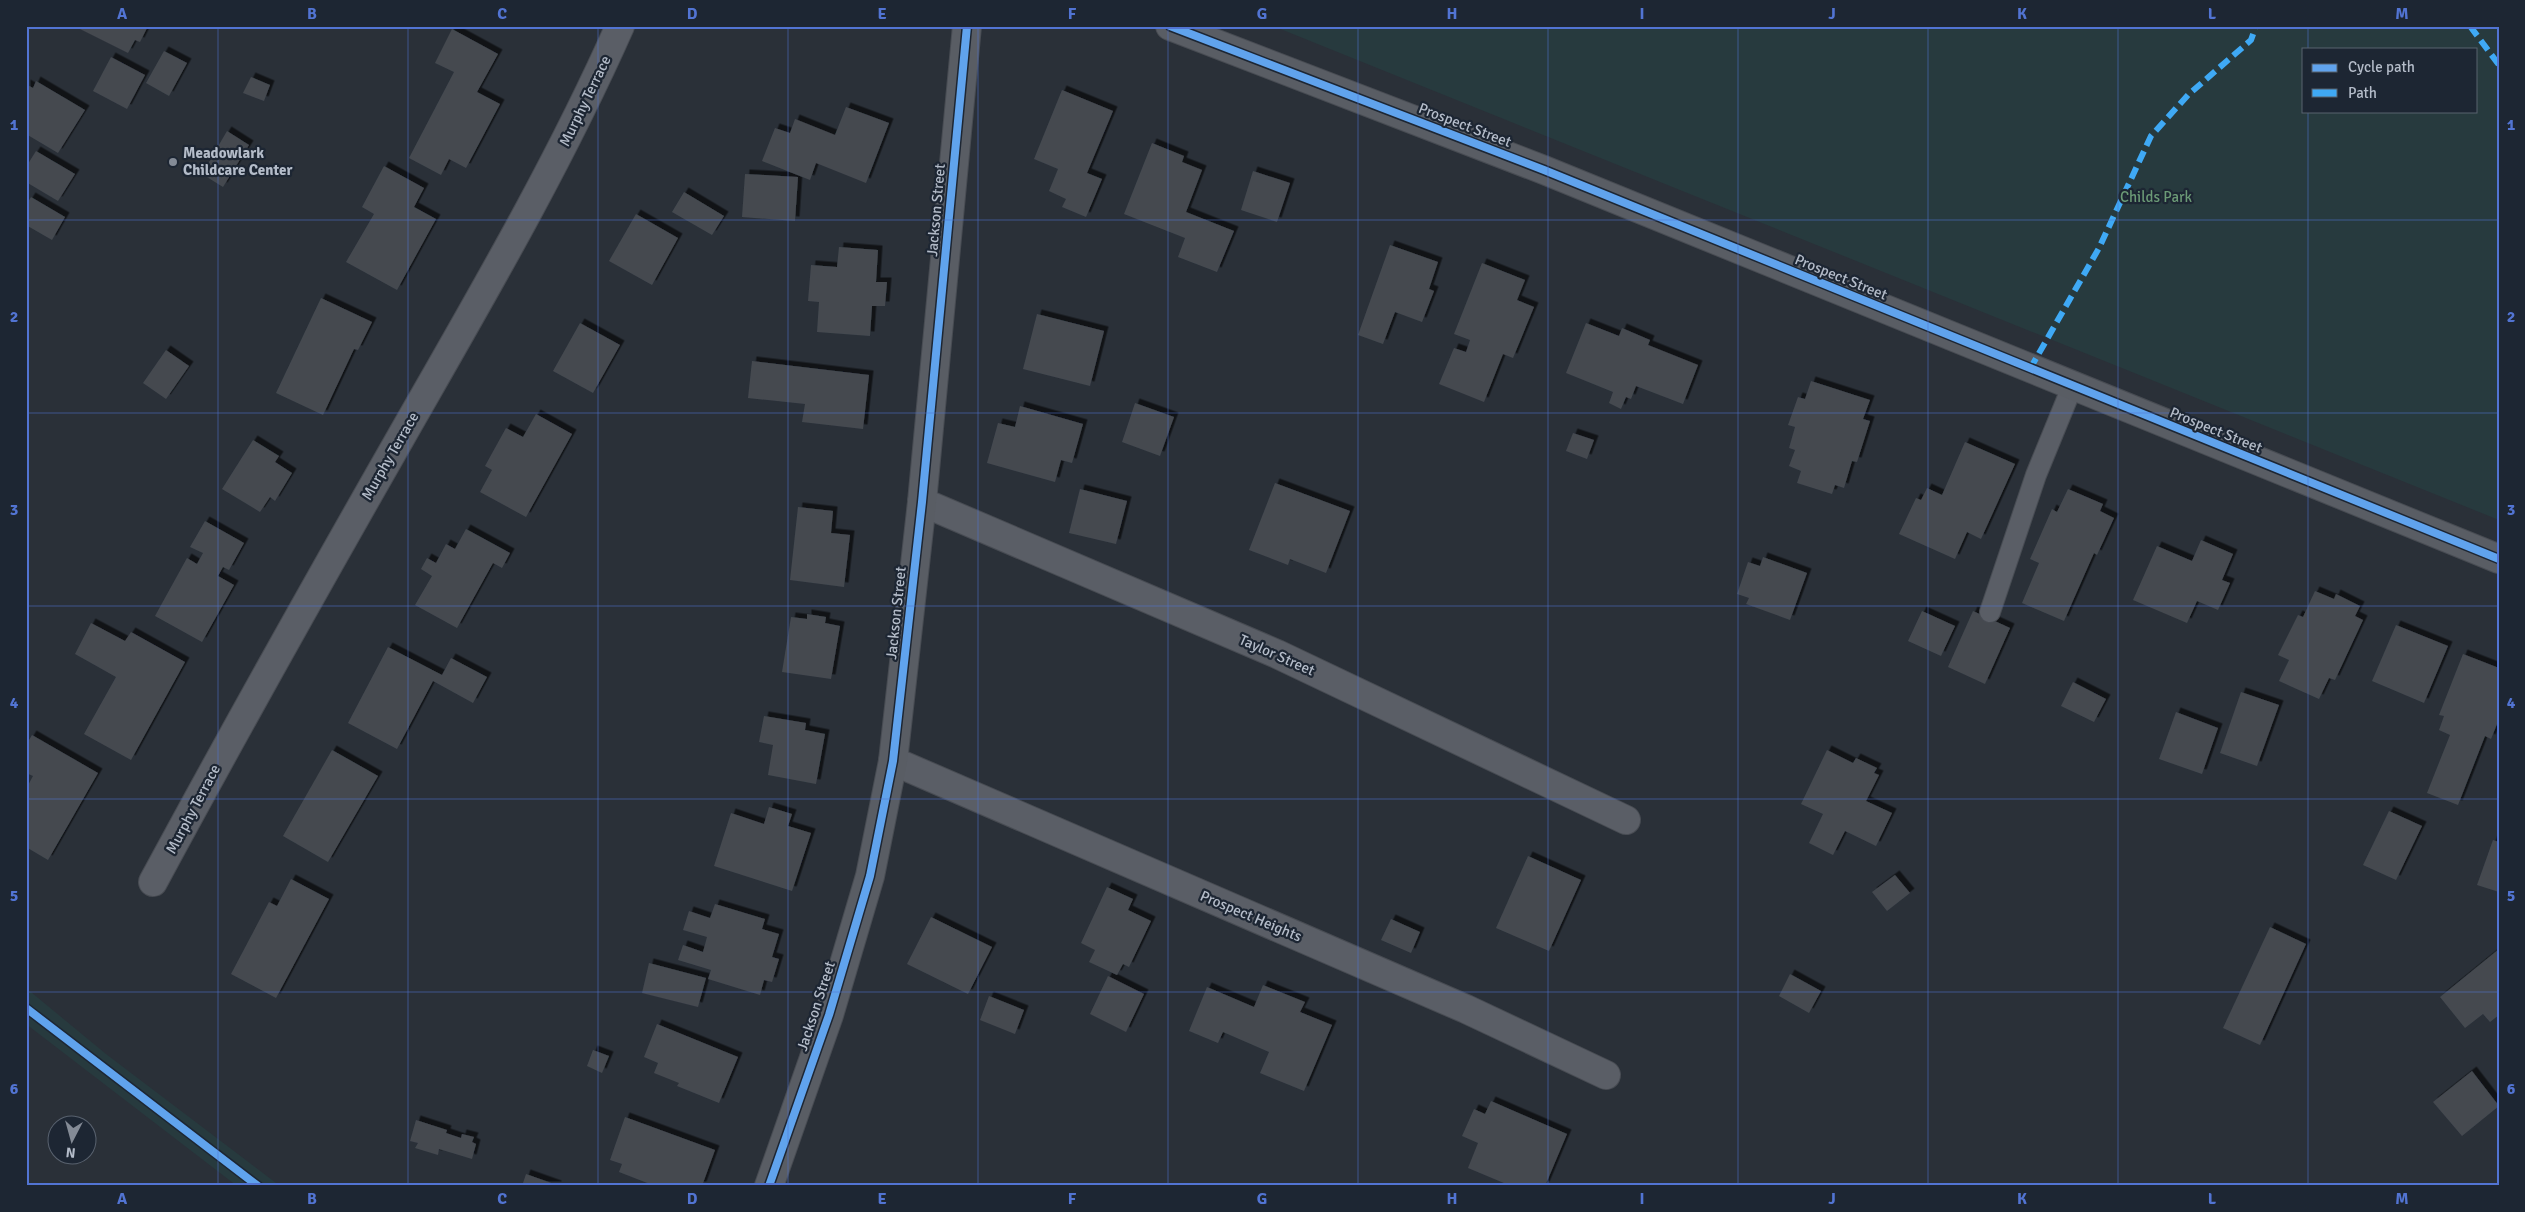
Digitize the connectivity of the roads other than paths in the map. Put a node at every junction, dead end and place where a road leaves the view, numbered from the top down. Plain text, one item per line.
1 (620, 26) edge
2 (967, 26) edge
3 (1170, 26) edge
4 (2072, 387) junction
5 (922, 502) junction
6 (2499, 559) edge
7 (1990, 612) dead end
8 (893, 761) junction
9 (1626, 820) dead end
10 (153, 882) dead end
11 (1606, 1075) dead end
12 (770, 1186) edge

1 - 10 street, Murphy Terrace
2 - 5 main road, Jackson Street
3 - 4 main road, Prospect Street
4 - 6 main road, Prospect Street
4 - 7 lane
5 - 8 main road, Jackson Street
5 - 9 street, Taylor Street
8 - 11 street, Prospect Heights
8 - 12 main road, Jackson Street

